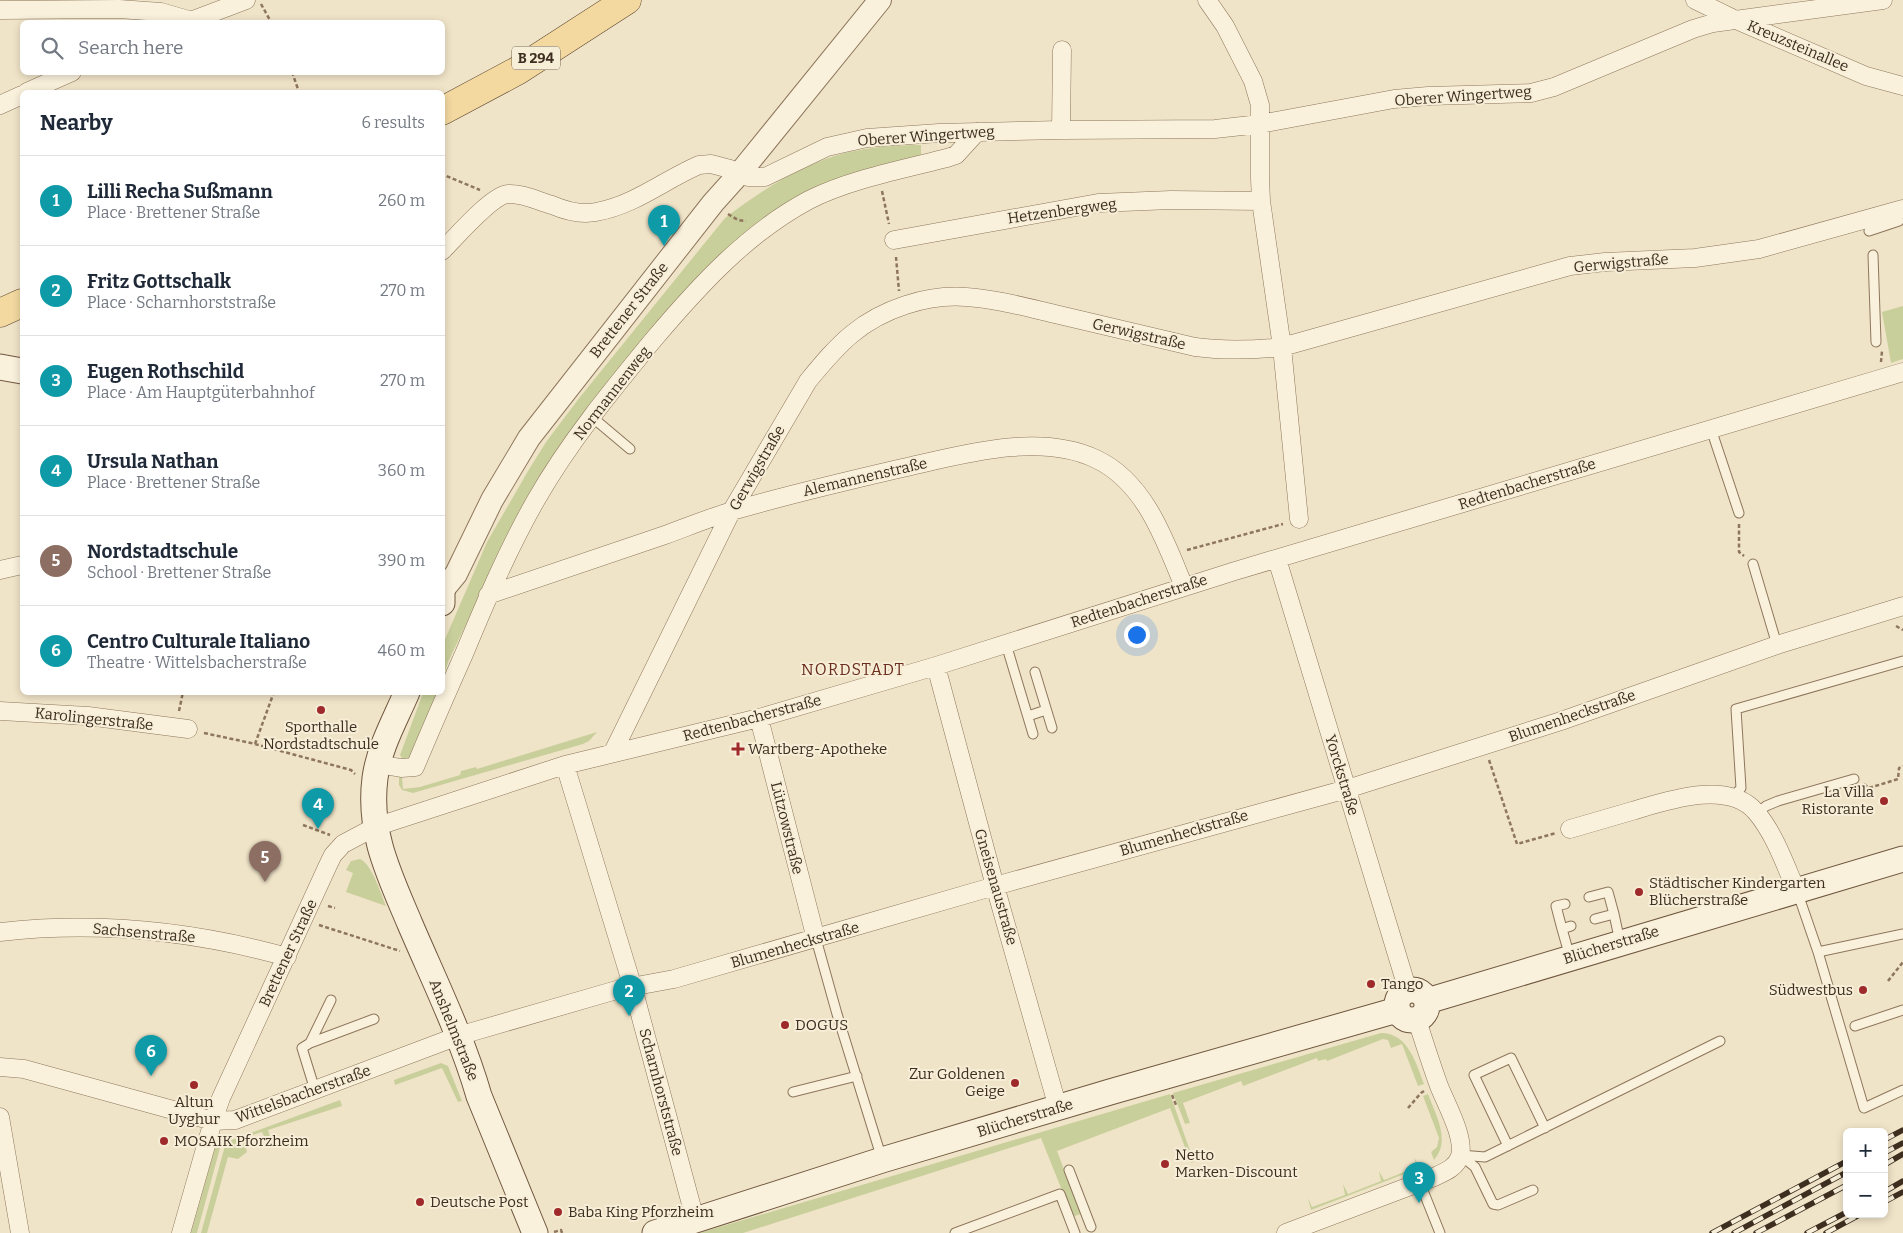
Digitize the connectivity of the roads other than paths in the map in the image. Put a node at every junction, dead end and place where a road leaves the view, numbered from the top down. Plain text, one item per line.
1 (246, 0) edge
2 (626, 0) edge
3 (880, 0) edge
4 (1207, 0) edge
5 (1695, 0) edge
6 (1883, 0) edge
7 (0, 10) edge
8 (1734, 19) junction
9 (184, 20) edge
10 (195, 20) edge
11 (1062, 50) dead end
12 (65, 75) edge
13 (1903, 86) edge
14 (32, 90) edge
15 (20, 95) edge
16 (0, 105) edge
17 (445, 109) edge
18 (1260, 124) junction
19 (1061, 130) junction
20 (977, 132) junction
21 (739, 174) junction
22 (1262, 200) junction
23 (1901, 215) edge
24 (1869, 231) dead end
25 (894, 240) dead end
26 (445, 248) edge
27 (1873, 255) dead end
28 (20, 304) edge
29 (0, 313) edge
30 (1876, 342) dead end
31 (1282, 348) junction
32 (0, 367) edge
33 (20, 370) edge
34 (1903, 372) edge
35 (592, 417) junction
36 (1711, 429) junction
37 (630, 449) dead end
38 (731, 512) junction
39 (1738, 513) road end
40 (1298, 519) road end
41 (1277, 559) junction
42 (1753, 564) road end
43 (20, 565) edge
44 (0, 570) edge
45 (445, 587) edge
46 (1184, 587) junction
47 (488, 595) junction
48 (1903, 606) edge
49 (1006, 644) junction
50 (1777, 645) junction
51 (1903, 661) edge
52 (936, 666) junction
53 (1035, 672) dead end
54 (406, 695) edge
55 (445, 695) edge
56 (445, 695) edge
57 (1046, 710) junction
58 (0, 711) edge
59 (1028, 716) junction
60 (759, 718) junction
61 (1052, 728) dead end
62 (188, 729) road end
63 (1033, 734) dead end
64 (613, 752) junction
65 (565, 765) junction
66 (368, 771) junction
67 (1854, 778) dead end
68 (1347, 789) junction
69 (1732, 798) junction
70 (1757, 813) junction
71 (375, 827) junction
72 (1570, 829) road end
73 (1903, 859) edge
74 (995, 886) junction
75 (1796, 890) junction
76 (1588, 897) dead end
77 (1565, 904) dead end
78 (1614, 914) junction
79 (1595, 920) dead end
80 (0, 932) edge
81 (1903, 934) edge
82 (816, 939) junction
83 (1620, 942) junction
84 (1818, 952) junction
85 (287, 957) junction
86 (1570, 957) junction
87 (633, 988) junction
88 (331, 1000) dead end
89 (1412, 1005) junction
90 (1903, 1010) edge
91 (374, 1019) dead end
92 (1855, 1026) dead end
93 (458, 1036) junction
94 (1720, 1041) dead end
95 (310, 1043) junction
96 (0, 1067) edge
97 (857, 1076) junction
98 (315, 1090) junction
99 (1903, 1090) edge
100 (792, 1092) dead end
101 (1058, 1108) junction
102 (0, 1117) edge
103 (213, 1121) junction
104 (1545, 1128) junction
105 (1508, 1146) junction
106 (1460, 1155) junction
107 (882, 1160) junction
108 (1069, 1170) dead end
109 (1420, 1183) junction
110 (1533, 1190) dead end
111 (696, 1219) junction
112 (1091, 1227) dead end
113 (20, 1233) edge
114 (181, 1233) edge
115 (535, 1233) edge
116 (655, 1233) edge
117 (955, 1233) edge
118 (1075, 1233) edge
119 (1286, 1233) edge
120 (1440, 1233) edge

1 - 10 street
2 - 17 main road, B 294
3 - 21 street, Brettener Straße
4 - 18 street
5 - 8 street, Kreuzsteinallee
6 - 8 street, Oberer Wingertweg
7 - 9 street
8 - 13 street, Kreuzsteinallee
8 - 18 street, Oberer Wingertweg
11 - 19 street
12 - 14 street
15 - 16 street
18 - 19 street, Oberer Wingertweg
18 - 22 street
19 - 20 street, Oberer Wingertweg
20 - 21 street, Oberer Wingertweg
20 - 35 street, Normannenweg
21 - 26 street, Oberer Wingertweg
21 - 45 street, Brettener Straße
22 - 25 street, Hetzenbergweg
22 - 31 street
23 - 24 lane
23 - 31 street, Gerwigstraße
27 - 30 lane
28 - 29 main road
31 - 38 street, Gerwigstraße
31 - 40 street
32 - 33 main road
34 - 36 street, Redtenbacherstraße
35 - 37 lane
35 - 47 street, Normannenweg
36 - 39 lane
36 - 41 street, Redtenbacherstraße
38 - 46 street, Alemannenstraße
38 - 47 street, Alemannenstraße
38 - 64 street, Gerwigstraße
41 - 46 street, Redtenbacherstraße
41 - 68 street, Yorckstraße
42 - 50 lane
43 - 44 street
46 - 49 street, Redtenbacherstraße
47 - 55 street, Normannenweg
48 - 50 street, Blumenheckstraße
49 - 52 street, Redtenbacherstraße
49 - 59 lane
50 - 68 street, Blumenheckstraße
51 - 69 lane
52 - 60 street, Redtenbacherstraße
52 - 74 street, Gneisenaustraße
53 - 57 lane
54 - 66 main road
56 - 66 street, Normannenweg
57 - 59 lane
57 - 61 lane
58 - 62 street, Karolingerstraße
59 - 63 lane
60 - 64 street, Redtenbacherstraße
60 - 82 street, Lützowstraße
64 - 65 street, Redtenbacherstraße
65 - 71 street, Redtenbacherstraße
65 - 87 street, Scharnhorststraße
66 - 71 main road
67 - 70 lane
68 - 74 street, Blumenheckstraße
68 - 89 street, Yorckstraße
69 - 70 street
69 - 72 street
70 - 75 street
71 - 85 street, Brettener Straße
71 - 93 main road, Anshelmstraße
73 - 75 main road, Blücherstraße
74 - 82 street, Blumenheckstraße
74 - 101 street, Gneisenaustraße
75 - 83 main road, Blücherstraße
75 - 84 lane
76 - 78 lane
77 - 86 lane
78 - 79 lane
78 - 83 lane
80 - 85 street, Sachsenstraße
81 - 84 lane
82 - 87 street, Blumenheckstraße
82 - 97 lane
83 - 86 main road, Blücherstraße
84 - 99 lane
85 - 103 street, Brettener Straße
86 - 89 main road, Blücherstraße
87 - 93 street, Blumenheckstraße
87 - 111 street, Scharnhorststraße
88 - 95 lane
89 - 101 main road, Blücherstraße
89 - 106 street, Yorckstraße
90 - 92 lane
91 - 95 lane
93 - 98 street, Wittelsbacherstraße
93 - 115 main road, Anshelmstraße
94 - 104 lane
95 - 98 lane
96 - 103 street, Wittelsbacherstraße
97 - 100 lane
97 - 107 lane
98 - 103 street, Wittelsbacherstraße
101 - 107 main road, Blücherstraße
102 - 113 street
103 - 114 street, Brettener Straße
104 - 105 lane
104 - 105 lane
105 - 106 lane
106 - 109 street
106 - 110 lane
107 - 111 main road, Blücherstraße
108 - 112 lane
109 - 119 street
109 - 120 lane
111 - 116 main road, Blücherstraße
117 - 118 lane

